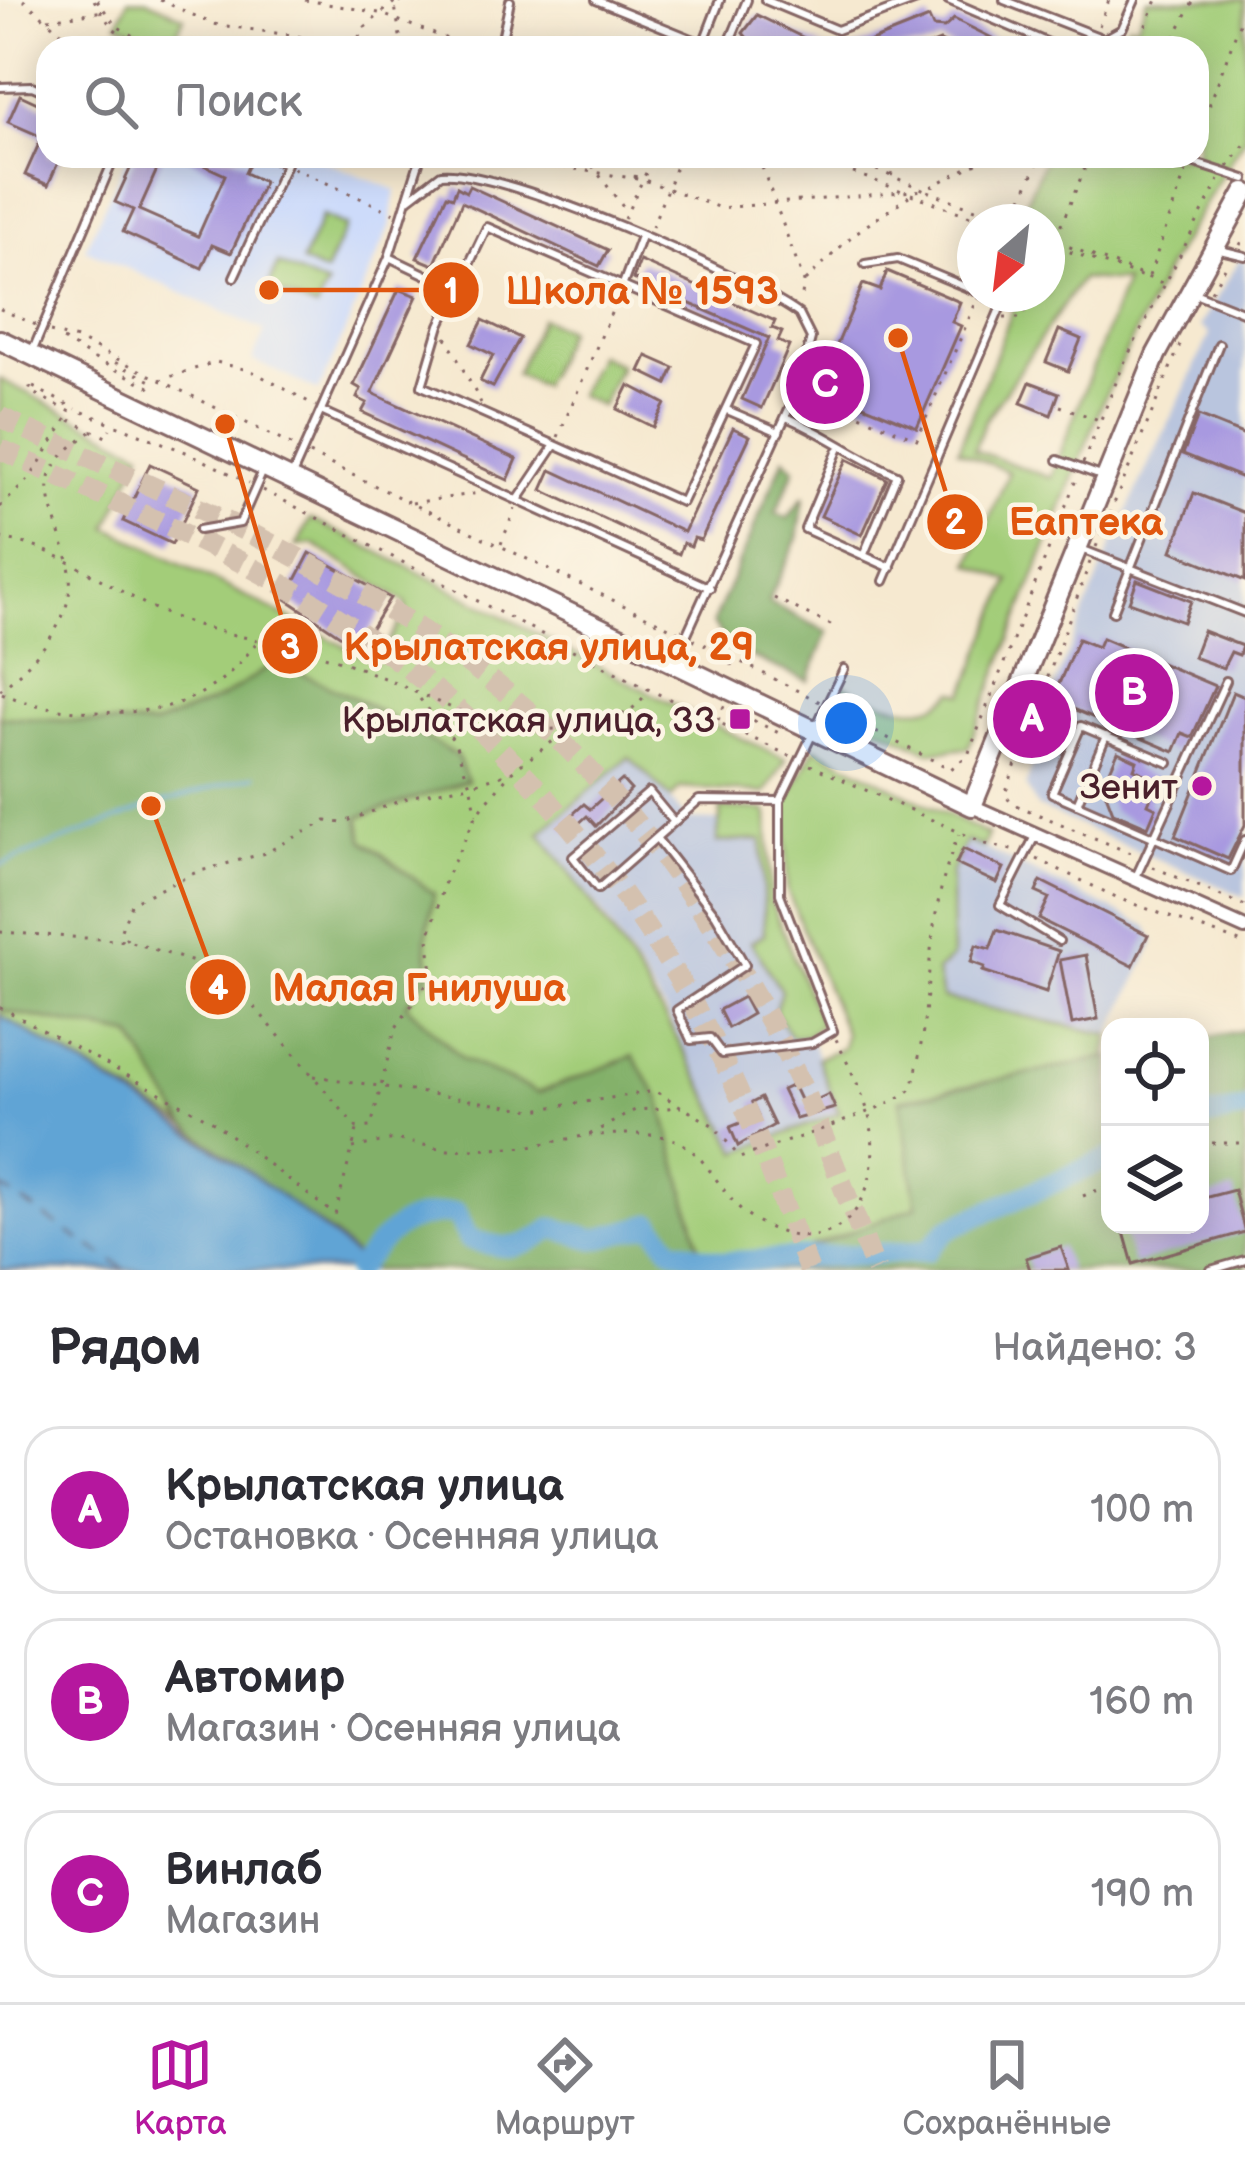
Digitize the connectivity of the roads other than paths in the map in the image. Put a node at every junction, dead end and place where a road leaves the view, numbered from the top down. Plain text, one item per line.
1 (596, 0) edge
2 (720, 0) edge
3 (748, 0) edge
4 (765, 0) edge
5 (917, 0) edge
6 (948, 0) edge
7 (1004, 0) edge
8 (1135, 0) edge
9 (510, 1) edge
10 (503, 36) edge
11 (684, 36) edge
12 (706, 36) edge
13 (732, 36) edge
14 (1032, 36) edge
15 (1089, 36) edge
16 (1114, 36) edge
17 (0, 87) edge
18 (36, 88) edge
19 (1209, 167) edge
20 (111, 168) edge
21 (284, 168) edge
22 (417, 168) edge
23 (1245, 178) edge
24 (1245, 192) edge
25 (407, 200) junction
26 (644, 238) junction
27 (1211, 248) junction
28 (1245, 256) edge
29 (389, 257) junction
30 (865, 264) dead end
31 (234, 277) dead end
32 (957, 284) edge
33 (622, 287) junction
34 (458, 290) junction
35 (1197, 294) junction
36 (999, 312) edge
37 (1245, 314) edge
38 (0, 340) edge
39 (1219, 344) dead end
40 (32, 353) junction
41 (0, 355) edge
42 (55, 364) junction
43 (727, 410) junction
44 (321, 411) junction
45 (785, 417) junction
46 (779, 432) junction
47 (555, 445) junction
48 (838, 450) junction
49 (1058, 460) dead end
50 (266, 464) junction
51 (291, 476) junction
52 (1104, 478) junction
53 (518, 500) junction
54 (199, 530) dead end
55 (1085, 550) junction
56 (864, 554) junction
57 (1131, 567) junction
58 (891, 568) junction
59 (884, 581) dead end
60 (710, 588) junction
61 (1114, 611) dead end
62 (1245, 613) edge
63 (673, 663) junction
64 (844, 669) dead end
65 (1226, 681) dead end
66 (814, 731) junction
67 (1106, 736) junction
68 (1169, 763) dead end
69 (779, 801) junction
70 (1076, 804) junction
71 (972, 806) junction
72 (673, 821) junction
73 (1034, 836) junction
74 (1152, 838) junction
75 (657, 839) junction
76 (1245, 840) edge
77 (1133, 882) junction
78 (1245, 928) edge
79 (1059, 941) dead end
80 (1245, 1260) edge
81 (1210, 1270) edge

1 - 11 lane
2 - 12 lane
3 - 13 lane
4 - 5 lane
6 - 14 lane
7 - 15 lane
8 - 16 lane
9 - 10 lane
17 - 18 lane
19 - 23 lane
20 - 40 lane
21 - 31 lane
22 - 25 lane
24 - 27 main road
25 - 26 lane
25 - 29 lane
26 - 33 lane
26 - 45 lane
27 - 28 lane
27 - 35 main road
29 - 34 lane
29 - 44 lane
30 - 32 lane
33 - 34 lane
33 - 43 lane
34 - 47 lane
35 - 37 lane
35 - 52 main road
36 - 58 lane
38 - 40 main road
39 - 57 lane
40 - 42 main road
41 - 42 main road
42 - 50 main road
43 - 46 lane
43 - 47 lane
44 - 51 lane
44 - 53 lane
45 - 46 lane
45 - 48 lane
46 - 60 lane
47 - 53 lane
48 - 56 lane
48 - 56 lane
49 - 52 lane
50 - 51 main road
50 - 54 lane
51 - 63 main road
52 - 55 main road
53 - 60 lane
55 - 57 lane
55 - 71 main road
56 - 58 lane
57 - 61 lane
57 - 62 lane
58 - 59 lane
60 - 63 lane
63 - 66 main road
64 - 66 lane
65 - 74 lane
66 - 69 lane
66 - 71 main road
67 - 68 lane
67 - 70 lane
67 - 70 lane
69 - 72 lane
69 - 75 lane
70 - 74 lane
71 - 73 street
72 - 75 lane
72 - 75 lane
73 - 77 street
73 - 79 lane
74 - 76 lane
74 - 77 lane
77 - 78 street
80 - 81 lane

